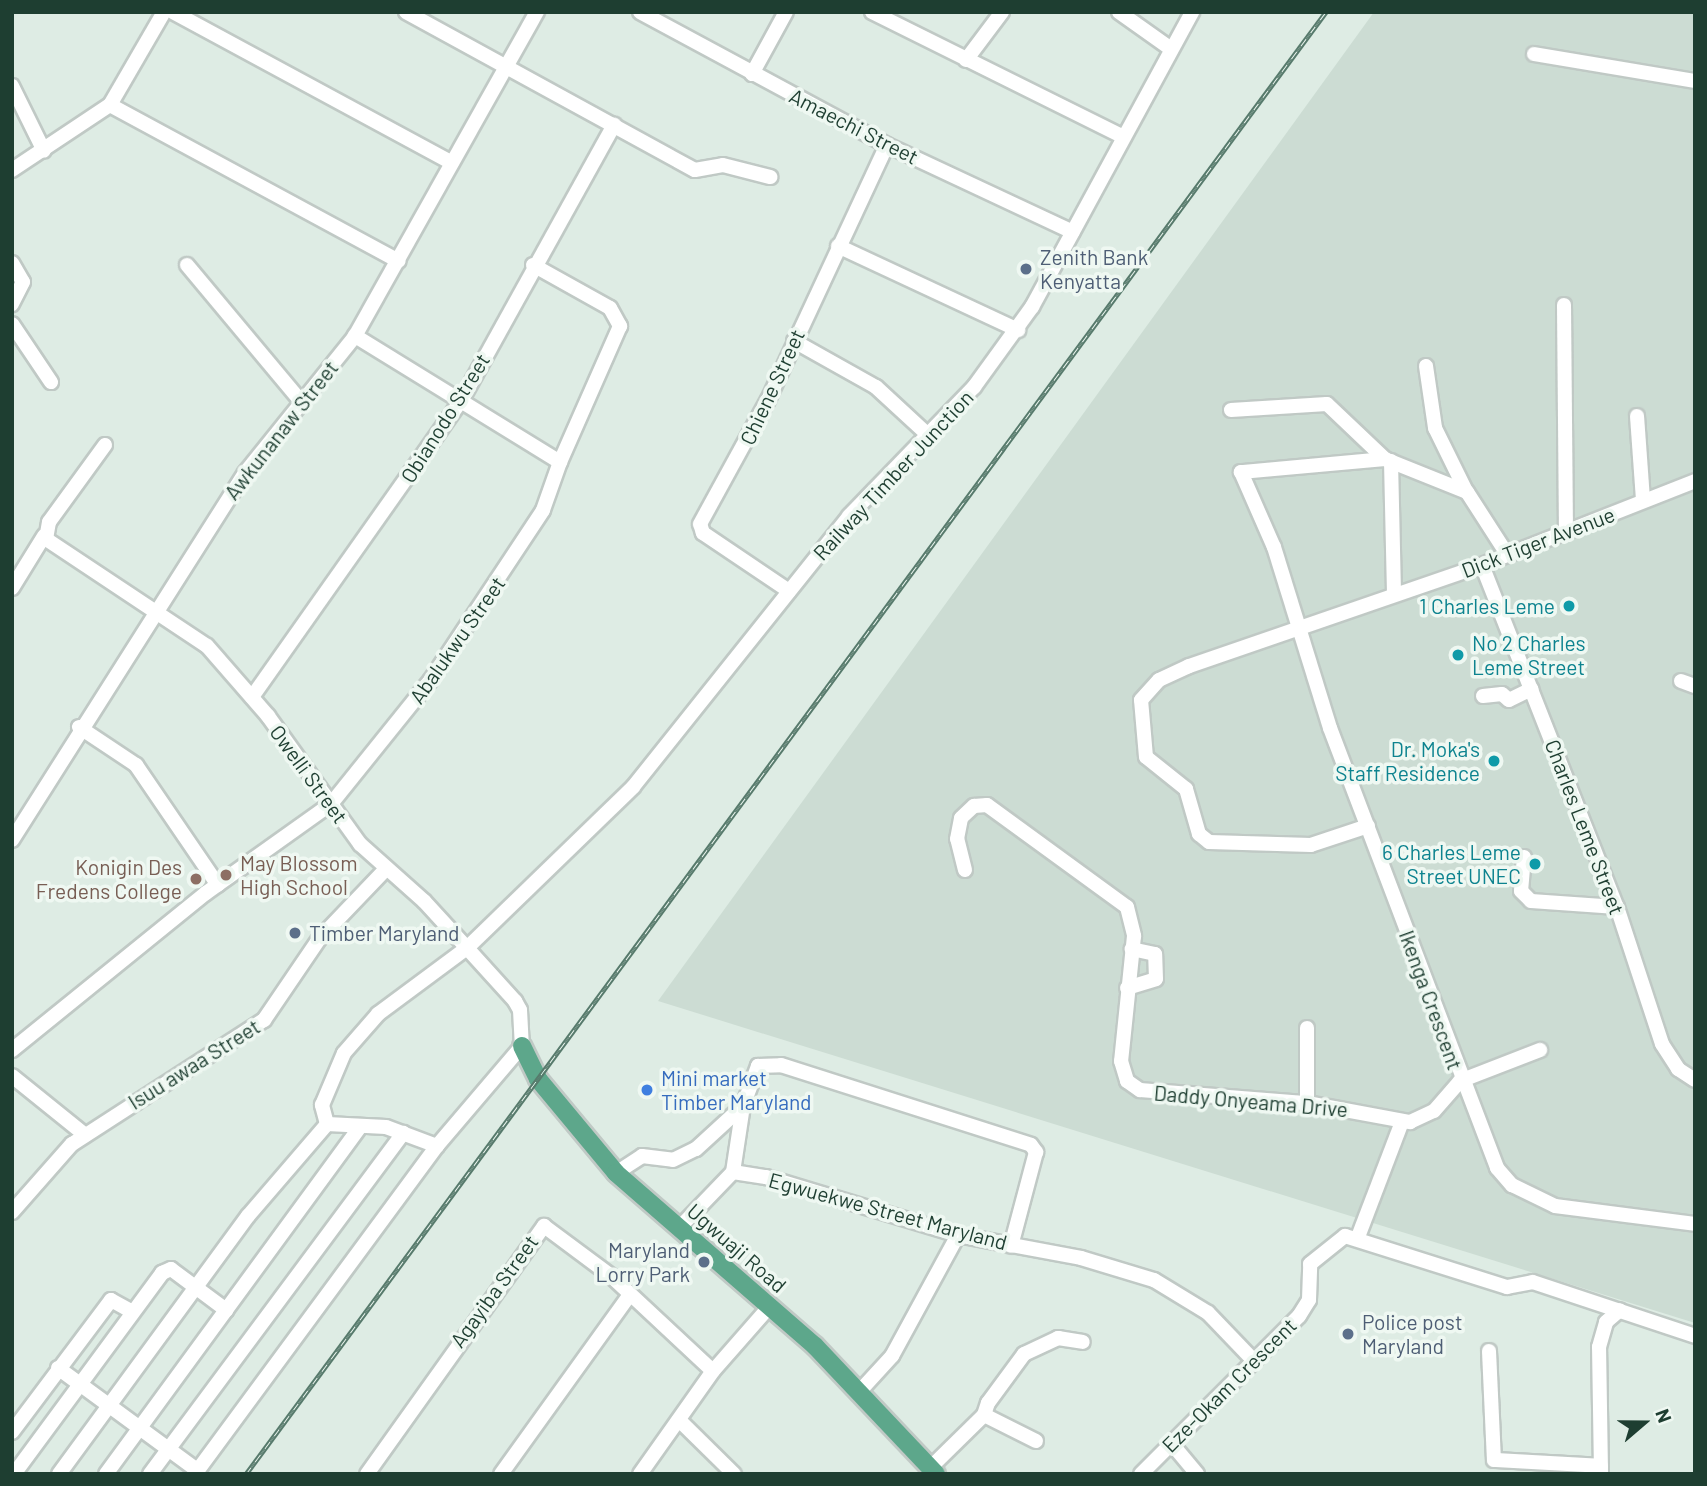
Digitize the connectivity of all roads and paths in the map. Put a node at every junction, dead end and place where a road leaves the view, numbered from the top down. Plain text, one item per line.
1 (164, 12) edge
2 (173, 12) edge
3 (406, 12) edge
4 (537, 12) edge
5 (640, 12) edge
6 (786, 12) edge
7 (1002, 12) edge
8 (1119, 12) edge
9 (1192, 12) edge
10 (878, 14) edge
11 (1171, 49) junction
12 (1534, 54) dead end
13 (966, 61) junction
14 (509, 65) junction
15 (752, 74) junction
16 (1695, 81) edge
17 (12, 86) edge
18 (110, 105) junction
19 (614, 125) junction
20 (1124, 137) junction
21 (887, 145) junction
22 (44, 151) junction
23 (452, 163) junction
24 (12, 170) edge
25 (770, 177) dead end
26 (1073, 232) junction
27 (838, 246) junction
28 (398, 261) junction
29 (12, 263) edge
30 (187, 265) dead end
31 (533, 265) junction
32 (12, 304) edge
33 (1564, 305) dead end
34 (12, 324) edge
35 (1018, 330) junction
36 (355, 336) junction
37 (794, 341) junction
38 (1426, 366) dead end
39 (51, 382) dead end
40 (300, 400) junction
41 (461, 401) junction
42 (1231, 410) dead end
43 (1637, 416) dead end
44 (928, 435) junction
45 (105, 445) dead end
46 (1388, 460) junction
47 (560, 462) junction
48 (1695, 481) edge
49 (1467, 492) junction
50 (1643, 500) junction
51 (1566, 533) junction
52 (44, 536) junction
53 (1507, 554) junction
54 (1482, 565) junction
55 (12, 588) edge
56 (789, 591) junction
57 (1394, 595) junction
58 (156, 608) junction
59 (1301, 630) junction
60 (1532, 690) junction
61 (252, 696) junction
62 (1483, 696) dead end
63 (79, 727) junction
64 (331, 804) junction
65 (1368, 826) junction
66 (12, 840) edge
67 (1524, 857) dead end
68 (386, 869) junction
69 (965, 870) dead end
70 (218, 885) junction
71 (1617, 907) junction
72 (467, 948) junction
73 (1132, 949) junction
74 (1128, 988) junction
75 (1307, 1028) dead end
76 (522, 1046) junction
77 (1540, 1049) dead end
78 (12, 1050) edge
79 (12, 1076) edge
80 (1695, 1080) edge
81 (1460, 1081) junction
82 (1307, 1103) junction
83 (743, 1105) junction
84 (1402, 1122) junction
85 (327, 1124) junction
86 (361, 1126) junction
87 (403, 1133) junction
88 (85, 1135) junction
89 (437, 1146) junction
90 (616, 1172) junction
91 (733, 1172) junction
92 (12, 1212) edge
93 (1695, 1224) edge
94 (680, 1227) junction
95 (958, 1235) junction
96 (1358, 1237) junction
97 (1011, 1246) junction
98 (196, 1287) junction
99 (628, 1297) junction
100 (769, 1307) junction
101 (226, 1310) junction
102 (1620, 1310) junction
103 (131, 1311) junction
104 (1695, 1336) edge
105 (1083, 1342) dead end
106 (1489, 1351) dead end
107 (1254, 1360) junction
108 (58, 1368) junction
109 (713, 1371) junction
110 (79, 1384) junction
111 (859, 1392) junction
112 (108, 1407) junction
113 (984, 1415) junction
114 (679, 1420) junction
115 (139, 1427) junction
116 (12, 1432) edge
117 (1036, 1441) dead end
118 (1172, 1444) junction
119 (168, 1450) junction
120 (1601, 1470) edge
121 (933, 1471) edge
122 (197, 1472) edge
123 (14, 1474) edge
124 (60, 1474) edge
125 (106, 1474) edge
126 (150, 1474) edge
127 (367, 1474) edge
128 (501, 1474) edge
129 (640, 1474) edge
130 (734, 1474) edge
131 (1141, 1474) edge
132 (1197, 1474) edge

1 - 18 street
2 - 23 street
3 - 14 street
4 - 14 street, Awkunanaw Street
5 - 15 street, Amaechi Street
6 - 15 street
7 - 13 street
8 - 11 street
9 - 11 street, Railway Timber Junction
10 - 13 street
11 - 20 street, Railway Timber Junction
12 - 16 street
13 - 20 street
14 - 19 street
14 - 23 street, Awkunanaw Street
15 - 21 street, Amaechi Street
17 - 22 street
18 - 22 street
18 - 28 street
19 - 25 street
19 - 31 street, Obianodo Street
20 - 26 street, Railway Timber Junction
21 - 26 street, Amaechi Street
21 - 27 street, Chiene Street
22 - 24 street
23 - 28 street, Awkunanaw Street
26 - 35 street, Railway Timber Junction
27 - 35 street
27 - 37 street, Chiene Street
28 - 36 street, Awkunanaw Street
29 - 32 street
30 - 40 street
31 - 41 street, Obianodo Street
31 - 47 street, Abalukwu Street
33 - 51 street
34 - 39 street
35 - 44 street, Railway Timber Junction
36 - 40 street, Awkunanaw Street
36 - 41 street
37 - 44 street
37 - 56 street, Chiene Street
38 - 49 street
40 - 58 street, Awkunanaw Street
41 - 47 street
41 - 61 street, Obianodo Street
42 - 46 street
43 - 50 street
44 - 56 street, Railway Timber Junction
45 - 52 street
46 - 49 street
46 - 57 street
46 - 59 street, Ikenga Crescent
47 - 64 street, Abalukwu Street
48 - 50 street, Dick Tiger Avenue
49 - 53 street
50 - 51 street, Dick Tiger Avenue
51 - 53 street, Dick Tiger Avenue
52 - 55 street
52 - 58 street, Owelli Street
53 - 54 street, Dick Tiger Avenue
54 - 57 street, Dick Tiger Avenue
54 - 60 street, Charles Leme Street
56 - 72 street, Railway Timber Junction
57 - 59 street, Dick Tiger Avenue
58 - 61 street, Owelli Street
58 - 63 street, Awkunanaw Street
59 - 65 street, Ikenga Crescent
59 - 65 street, Dick Tiger Avenue
60 - 62 street
60 - 71 street, Charles Leme Street
61 - 64 street, Owelli Street
63 - 66 street, Awkunanaw Street
63 - 70 street
64 - 68 street, Owelli Street
64 - 70 street, Abalukwu Street
65 - 81 street, Ikenga Crescent
67 - 71 street
68 - 72 street, Owelli Street
68 - 88 street, Isuu awaa Street
69 - 73 street, Daddy Onyeama Drive
70 - 78 street, Abalukwu Street
71 - 80 street, Charles Leme Street
72 - 76 street, Owelli Street
72 - 85 street, Railway Timber Junction
73 - 74 street, Daddy Onyeama Drive
73 - 74 street
74 - 82 street, Daddy Onyeama Drive
75 - 82 street
76 - 89 street
76 - 90 main road, Ugwuaji Road
77 - 81 street
79 - 88 street
81 - 84 street
81 - 93 street, Ikenga Crescent
82 - 84 street, Daddy Onyeama Drive
83 - 90 street
83 - 91 street
83 - 97 street
84 - 96 street
85 - 86 street
85 - 98 street
86 - 87 street
86 - 101 street
87 - 89 street
87 - 119 street
88 - 92 street, Isuu awaa Street
89 - 122 street
90 - 94 main road, Ugwuaji Road
91 - 94 street
91 - 95 street, Egwuekwe Street Maryland
94 - 100 main road, Ugwuaji Road
95 - 97 street, Egwuekwe Street Maryland
95 - 111 street
96 - 102 street
96 - 107 street, Eze-Okam Crescent
97 - 107 street, Egwuekwe Street Maryland
98 - 101 street
98 - 103 street
98 - 112 street
99 - 109 street, Agayiba Street
99 - 127 street, Agayiba Street
99 - 128 street
100 - 109 street
100 - 111 main road, Ugwuaji Road
101 - 115 street
102 - 104 street
102 - 120 street
103 - 108 street
103 - 110 street
105 - 113 street
106 - 120 street
107 - 118 street, Eze-Okam Crescent
108 - 110 street
108 - 116 street
109 - 114 street
110 - 112 street
110 - 123 street
111 - 121 main road, Ugwuaji Road
112 - 115 street
112 - 124 street
113 - 117 street
113 - 121 street
114 - 129 street
114 - 130 street
115 - 119 street
115 - 125 street
118 - 131 street, Eze-Okam Crescent
118 - 132 street
119 - 122 street
119 - 126 street

